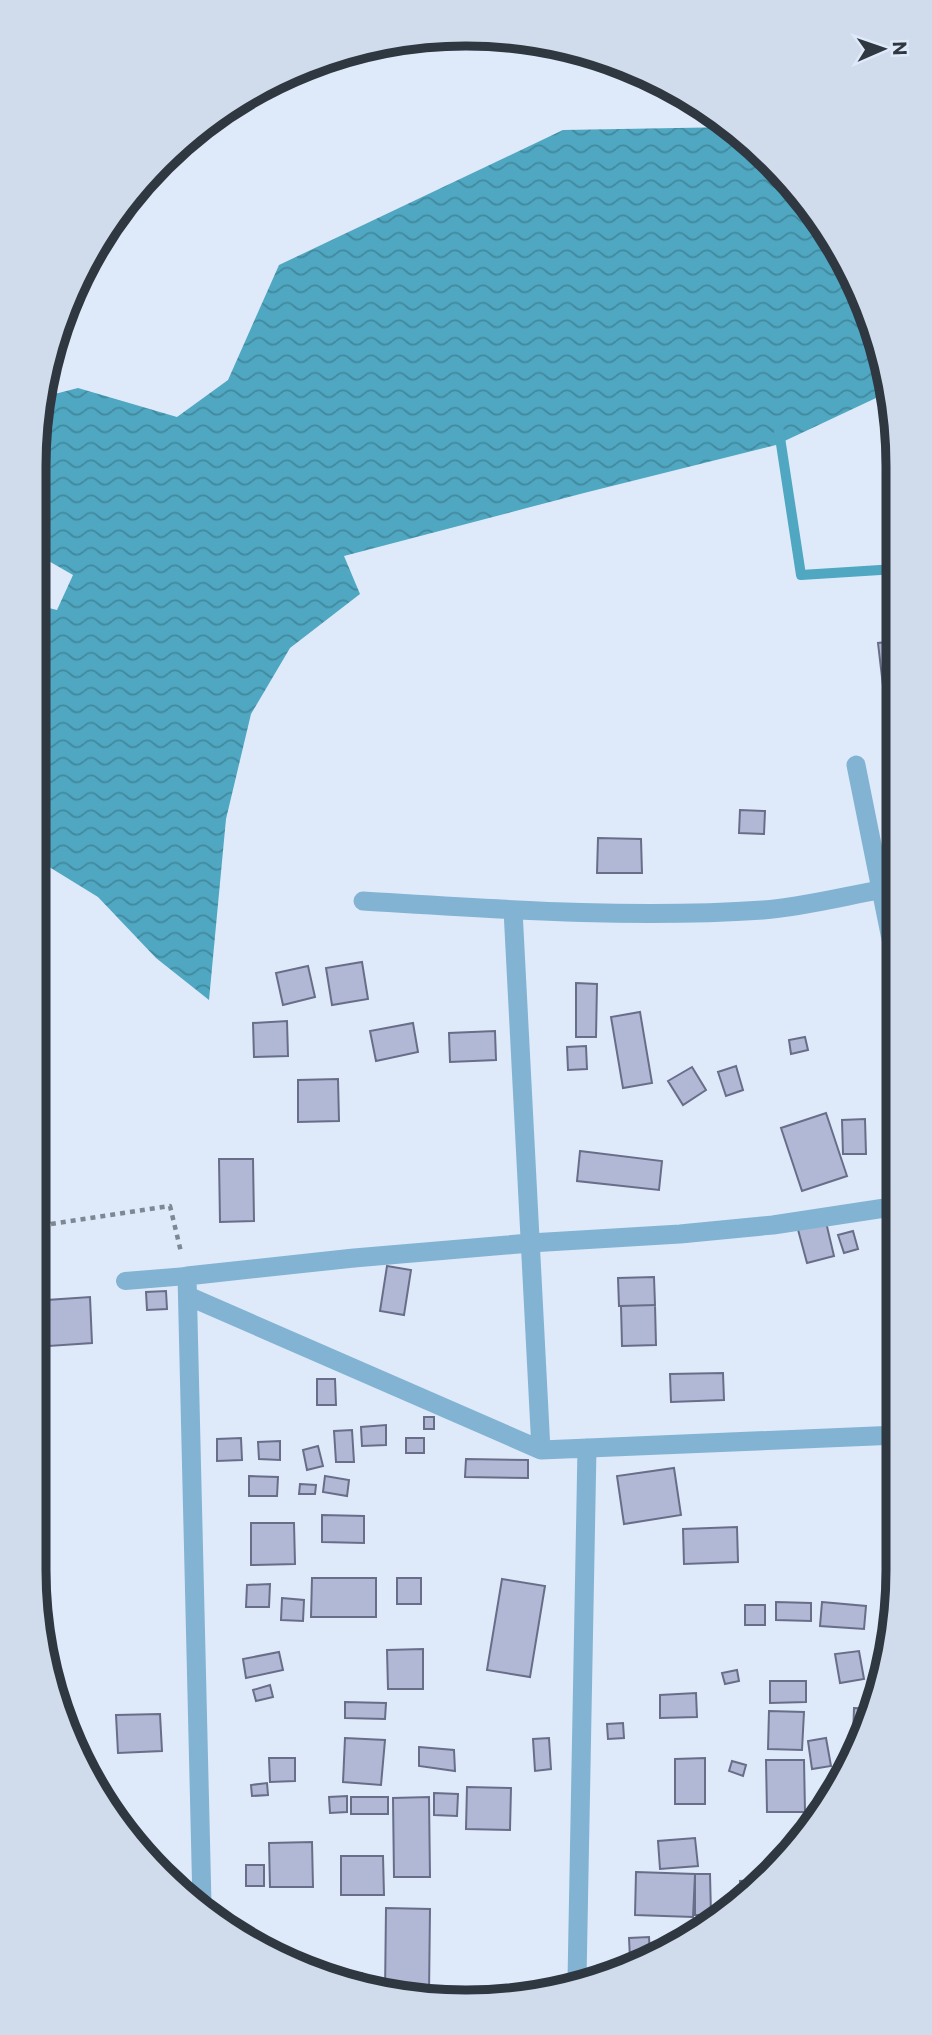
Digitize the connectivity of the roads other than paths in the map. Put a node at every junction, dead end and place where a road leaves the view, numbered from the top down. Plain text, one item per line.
1 (856, 765) dead end
2 (879, 890) junction
3 (363, 901) dead end
4 (513, 910) junction
5 (886, 921) edge
6 (886, 1208) edge
7 (530, 1243) junction
8 (187, 1276) junction
9 (125, 1281) dead end
10 (188, 1296) junction
11 (886, 1435) edge
12 (587, 1448) junction
13 (541, 1450) junction
14 (202, 1896) edge
15 (577, 1974) edge

1 - 2 street
2 - 4 street
2 - 5 street
3 - 4 street
4 - 7 street
6 - 7 street
7 - 8 street
7 - 13 street
8 - 9 lane
8 - 10 street
10 - 13 street
10 - 14 street
11 - 12 street
12 - 13 street
12 - 15 street

